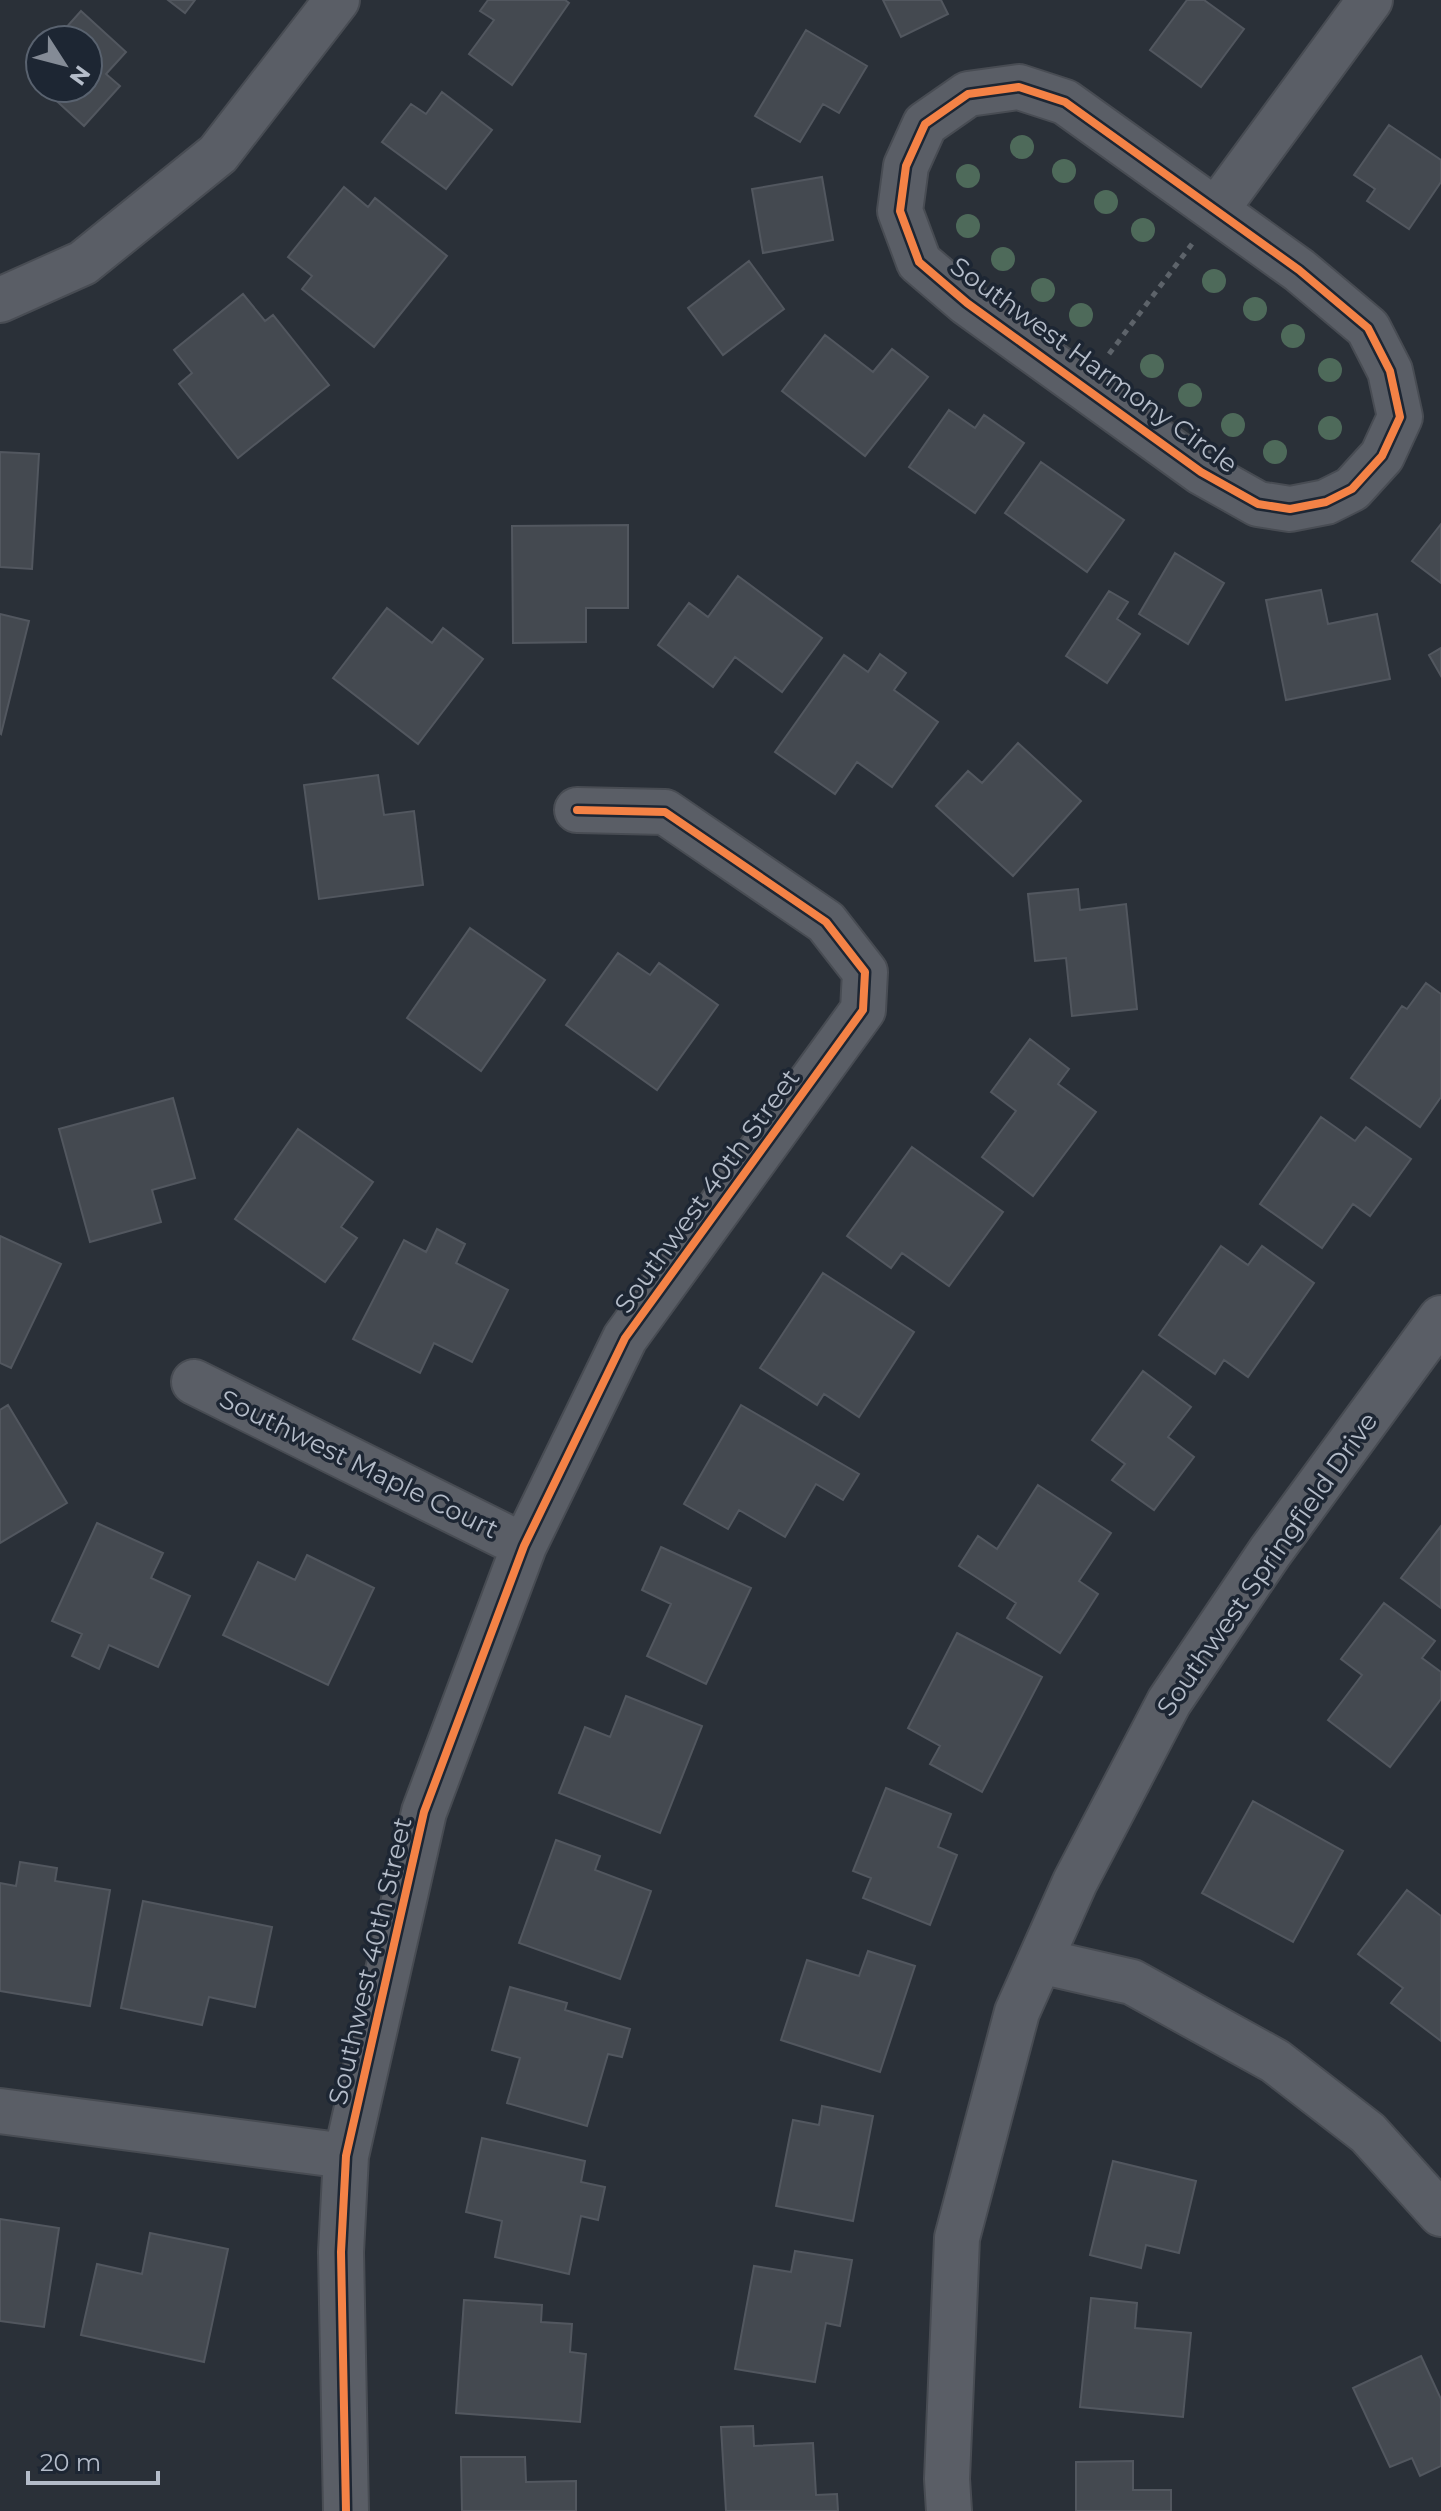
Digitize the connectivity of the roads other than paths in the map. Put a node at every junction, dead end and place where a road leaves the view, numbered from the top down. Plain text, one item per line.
1 (337, 0) edge
2 (1370, 0) edge
3 (1216, 210) junction
4 (0, 300) edge
5 (577, 810) dead end
6 (1441, 1318) edge
7 (194, 1382) dead end
8 (524, 1546) junction
9 (1040, 1961) junction
10 (0, 2111) edge
11 (346, 2156) junction
12 (1441, 2214) edge
13 (346, 2511) edge
14 (949, 2511) edge

1 - 4 street
2 - 3 street
3 - 3 street, Southwest Harmony Circle
5 - 8 street, Southwest 40th Street
6 - 9 street, Southwest Springfield Drive
7 - 8 street, Southwest Maple Court
8 - 11 street, Southwest 40th Street
9 - 12 street
9 - 14 street, Southwest Springfield Drive
10 - 11 street
11 - 13 street, Southwest 40th Street

